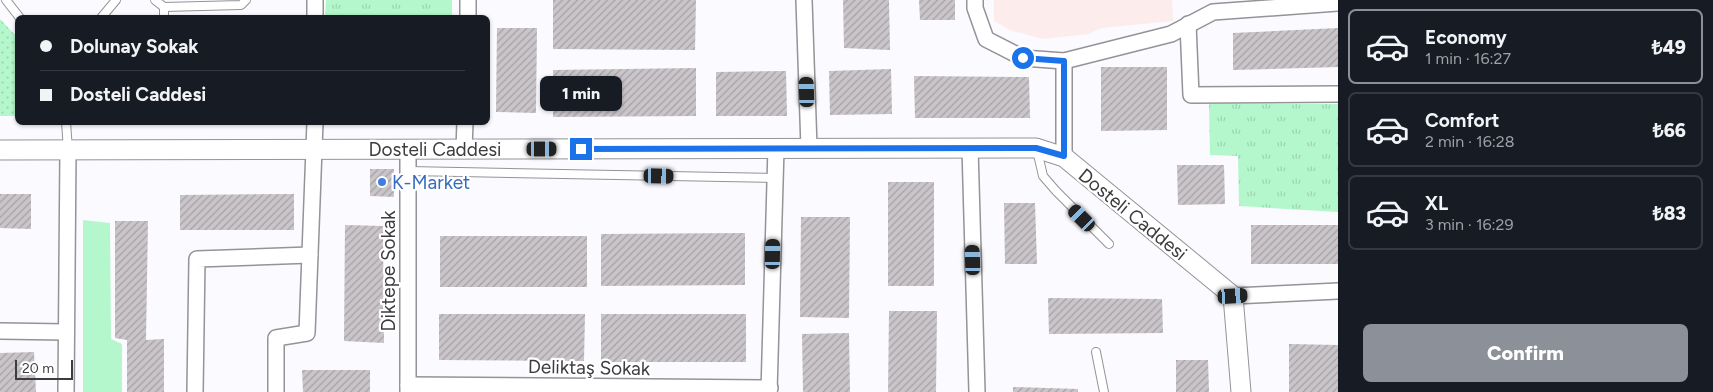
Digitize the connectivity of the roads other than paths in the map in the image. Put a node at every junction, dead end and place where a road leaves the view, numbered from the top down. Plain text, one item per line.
1 (6, 0) edge
2 (116, 0) edge
3 (155, 0) edge
4 (246, 0) edge
5 (315, 0) edge
6 (468, 0) edge
7 (804, 0) edge
8 (975, 0) edge
9 (1338, 3) edge
10 (1250, 5) edge
11 (164, 7) junction
12 (18, 15) edge
13 (104, 15) edge
14 (164, 15) edge
15 (315, 15) edge
16 (468, 15) edge
17 (1188, 24) junction
18 (1064, 61) junction
19 (1338, 94) edge
20 (66, 125) edge
21 (315, 125) edge
22 (465, 125) edge
23 (776, 148) junction
24 (809, 148) junction
25 (970, 148) junction
26 (1036, 148) junction
27 (408, 149) junction
28 (464, 149) junction
29 (0, 150) edge
30 (68, 150) junction
31 (314, 150) junction
32 (1064, 156) junction
33 (408, 171) junction
34 (775, 178) junction
35 (1109, 244) dead end
36 (310, 254) junction
37 (1338, 291) edge
38 (1233, 296) junction
39 (0, 331) edge
40 (66, 332) junction
41 (1096, 352) dead end
42 (408, 388) edge
43 (769, 390) edge
44 (66, 392) edge
45 (195, 392) edge
46 (276, 392) edge
47 (977, 392) edge
48 (1104, 392) edge
49 (1241, 392) edge

1 - 12 lane
2 - 13 lane
3 - 11 lane
4 - 11 lane
5 - 15 street
6 - 16 street
7 - 24 street
8 - 18 street
9 - 10 street
10 - 17 street
11 - 14 lane
17 - 18 street
17 - 19 street
18 - 32 street
20 - 30 lane
21 - 31 street
22 - 28 street
23 - 24 street, Dosteli Caddesi
23 - 28 street, Dosteli Caddesi
23 - 34 street
24 - 25 street, Dosteli Caddesi
25 - 26 street, Dosteli Caddesi
25 - 47 street
26 - 32 street, Dosteli Caddesi
26 - 35 lane
27 - 28 street, Dosteli Caddesi
27 - 31 street, Dosteli Caddesi
27 - 33 street, Diktepe Sokak
29 - 30 street, Dosteli Caddesi
30 - 31 street, Dosteli Caddesi
30 - 40 street
31 - 36 street
32 - 38 street, Dosteli Caddesi
33 - 34 lane
33 - 42 street, Diktepe Sokak
34 - 43 street
36 - 45 street
36 - 46 street
37 - 38 street
38 - 49 street
39 - 40 street
40 - 44 street
41 - 48 lane
42 - 43 street, Deliktaş Sokak

